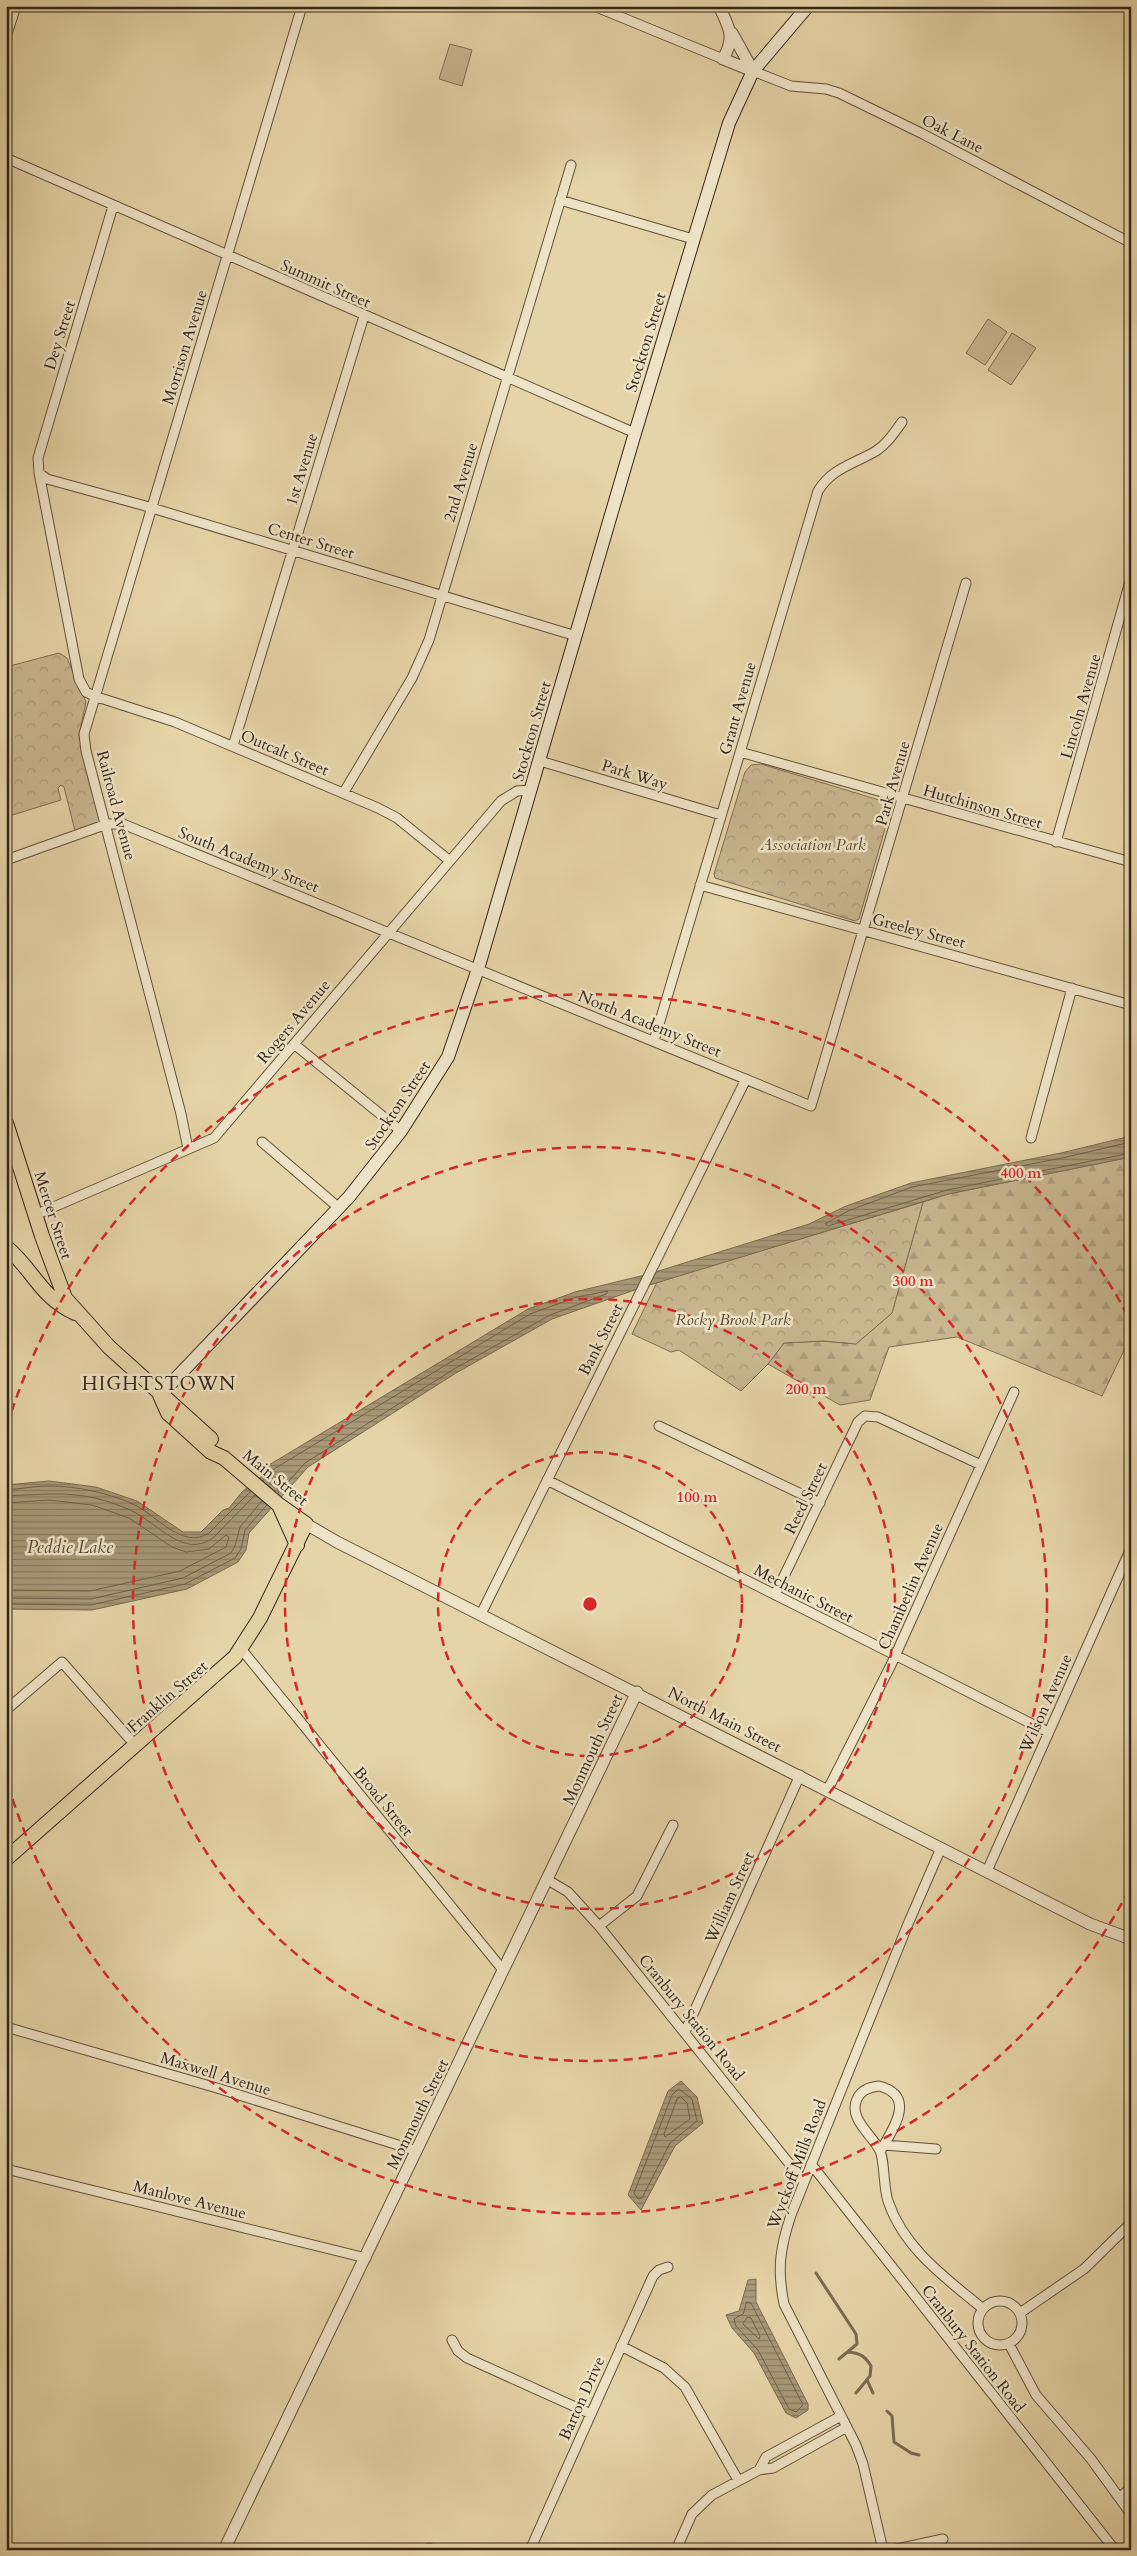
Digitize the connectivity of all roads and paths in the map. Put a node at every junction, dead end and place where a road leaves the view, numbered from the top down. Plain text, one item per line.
1 (16, 6) edge
2 (302, 6) edge
3 (594, 6) edge
4 (719, 6) edge
5 (808, 6) edge
6 (729, 28) junction
7 (6, 37) edge
8 (723, 59) junction
9 (753, 71) junction
10 (6, 158) edge
11 (571, 165) dead end
12 (560, 200) junction
13 (113, 206) junction
14 (693, 239) junction
15 (1131, 243) edge
16 (227, 256) junction
17 (364, 316) junction
18 (507, 378) junction
19 (902, 422) dead end
20 (635, 434) junction
21 (38, 473) junction
22 (151, 508) junction
23 (292, 550) junction
24 (1131, 578) edge
25 (966, 583) dead end
26 (442, 595) junction
27 (576, 636) junction
28 (94, 696) junction
29 (233, 746) junction
30 (740, 752) junction
31 (540, 761) junction
32 (531, 790) junction
33 (344, 792) junction
34 (903, 798) junction
35 (721, 815) junction
36 (107, 824) junction
37 (1056, 842) junction
38 (6, 860) edge
39 (450, 861) junction
40 (1131, 862) edge
41 (700, 885) junction
42 (864, 931) junction
43 (388, 932) junction
44 (478, 969) junction
45 (1072, 988) junction
46 (1131, 1005) edge
47 (654, 1041) junction
48 (294, 1044) junction
49 (746, 1079) junction
50 (811, 1106) joint
51 (6, 1122) edge
52 (401, 1131) junction
53 (1032, 1138) dead end
54 (262, 1142) dead end
55 (188, 1149) junction
56 (339, 1208) junction
57 (35, 1215) junction
58 (6, 1246) edge
59 (78, 1314) junction
60 (1014, 1392) dead end
61 (160, 1395) junction
62 (659, 1426) dead end
63 (981, 1465) junction
64 (547, 1480) junction
65 (820, 1503) junction
66 (279, 1505) junction
67 (306, 1524) junction
68 (298, 1544) junction
69 (1131, 1548) edge
70 (775, 1595) junction
71 (481, 1614) junction
72 (242, 1650) junction
73 (895, 1655) junction
74 (637, 1692) junction
75 (6, 1710) edge
76 (1048, 1732) junction
77 (136, 1746) junction
78 (800, 1775) junction
79 (828, 1789) junction
80 (673, 1825) dead end
81 (941, 1848) junction
82 (6, 1859) edge
83 (987, 1871) junction
84 (548, 1880) junction
85 (599, 1926) junction
86 (1131, 1939) edge
87 (503, 1970) junction
88 (6, 2027) edge
89 (685, 2032) junction
90 (838, 2096) junction
91 (855, 2104) junction
92 (882, 2148) junction
93 (936, 2149) dead end
94 (417, 2151) junction
95 (811, 2164) junction
96 (6, 2169) edge
97 (804, 2182) junction
98 (1131, 2223) edge
99 (366, 2258) junction
100 (668, 2267) dead end
101 (983, 2309) junction
102 (1020, 2313) junction
103 (452, 2340) dead end
104 (1009, 2344) junction
105 (621, 2346) junction
106 (591, 2414) junction
107 (841, 2416) junction
108 (846, 2427) junction
109 (803, 2437) junction
110 (809, 2448) junction
111 (760, 2470) junction
112 (738, 2480) junction
113 (1131, 2488) edge
114 (1120, 2497) junction
115 (1131, 2514) edge
116 (943, 2539) dead end
117 (224, 2550) edge
118 (530, 2550) edge
119 (676, 2550) edge
120 (883, 2550) edge
121 (892, 2550) edge
122 (1115, 2550) edge

1 - 7 street
2 - 16 street, Morrison Avenue
3 - 8 street
4 - 6 street
5 - 9 main road, Stockton Street
6 - 8 street
6 - 9 street
8 - 9 street
9 - 14 main road, Stockton Street
9 - 15 street, Oak Lane
10 - 13 street, Summit Street
11 - 12 street, 2nd Avenue
12 - 14 street
12 - 18 street, 2nd Avenue
13 - 16 street, Summit Street
13 - 21 street, Dey Street
14 - 20 main road, Stockton Street
16 - 17 street, Summit Street
16 - 22 street, Morrison Avenue
17 - 18 street, Summit Street
17 - 23 street, 1st Avenue
18 - 20 street, Summit Street
18 - 26 street, 2nd Avenue
19 - 30 street, Grant Avenue
20 - 27 main road, Stockton Street
21 - 22 street, Center Street
21 - 28 street
22 - 23 street, Center Street
22 - 28 street, Morrison Avenue
23 - 26 street, Center Street
23 - 29 street, 1st Avenue
24 - 37 street, Lincoln Avenue
25 - 34 street, Park Avenue
26 - 27 street, Center Street
26 - 33 street, 2nd Avenue
27 - 31 main road, Stockton Street
28 - 29 street, Outcalt Street
28 - 36 street, Railroad Avenue
29 - 33 street, Outcalt Street
30 - 34 street, Hutchinson Street
30 - 35 street, Grant Avenue
31 - 32 main road, Stockton Street
31 - 35 street, Park Way
32 - 39 street, Rogers Avenue
32 - 44 main road, Stockton Street
33 - 39 street, Outcalt Street
34 - 37 street, Hutchinson Street
34 - 42 street, Park Avenue
35 - 41 street, Grant Avenue
36 - 38 street, South Academy Street
36 - 43 street, South Academy Street
36 - 55 street, Railroad Avenue
37 - 40 street, Hutchinson Street
39 - 43 street, Rogers Avenue
41 - 42 street, Greeley Street
41 - 47 street, Grant Avenue
42 - 45 street, Greeley Street
42 - 50 street, Park Avenue
43 - 44 street, South Academy Street
43 - 48 street, Rogers Avenue
44 - 47 street, North Academy Street
44 - 52 main road, Stockton Street
45 - 46 street, Greeley Street
45 - 53 street
47 - 49 street, North Academy Street
48 - 52 street
48 - 55 street, Rogers Avenue
49 - 50 street, North Academy Street
49 - 64 street, Bank Street
51 - 57 main road, Mercer Street
52 - 56 main road, Stockton Street
54 - 56 street
55 - 57 street, Rogers Avenue
56 - 61 main road, Stockton Street
57 - 59 main road, Mercer Street
58 - 59 main road
59 - 61 main road, Main Street
60 - 63 street, Chamberlin Avenue
61 - 66 main road, Main Street
62 - 65 street
63 - 65 street, Reed Street
63 - 73 street, Chamberlin Avenue
64 - 70 street, Mechanic Street
64 - 71 street, Bank Street
65 - 70 street, Reed Street
66 - 67 main road, Main Street
66 - 68 main road
67 - 68 main road, Franklin Street
67 - 71 street, North Main Street
68 - 72 main road, Franklin Street
69 - 76 street, Wilson Avenue
70 - 73 street, Mechanic Street
71 - 74 street, North Main Street
72 - 77 main road, Franklin Street
72 - 87 street, Broad Street
73 - 76 street, Mechanic Street
73 - 79 street, Chamberlin Avenue
74 - 78 street, North Main Street
74 - 84 street, Monmouth Street
75 - 77 street
76 - 83 street, Wilson Avenue
77 - 82 main road, Franklin Street
78 - 79 street, North Main Street
78 - 89 street, William Street
79 - 81 street, North Main Street
80 - 85 street
81 - 83 street, North Main Street
81 - 90 street, Wyckoff Mills Road
83 - 86 street, North Main Street
84 - 85 street, Cranbury Station Road
84 - 87 street, Monmouth Street
85 - 89 street, Cranbury Station Road
87 - 94 street, Monmouth Street
88 - 94 street, Maxwell Avenue
89 - 97 street, Cranbury Station Road
90 - 91 street
90 - 95 street, Wyckoff Mills Road
91 - 92 street
91 - 92 street
92 - 93 street
92 - 101 street
94 - 99 street, Monmouth Street
95 - 97 street, Wyckoff Mills Road
95 - 122 street, Cranbury Station Road
96 - 99 street, Manlove Avenue
97 - 107 street, Wyckoff Mills Road
98 - 102 street
99 - 117 street, Monmouth Street
100 - 105 street, Barton Drive
101 - 102 street
101 - 104 street
102 - 104 street
103 - 106 street
104 - 114 street
105 - 106 street, Barton Drive
105 - 112 street
106 - 118 street, Barton Drive
107 - 108 street, Wyckoff Mills Road
107 - 109 street
108 - 110 street
108 - 120 street, Wyckoff Mills Road
109 - 110 street
109 - 111 street
110 - 111 street
111 - 112 street
112 - 119 street
113 - 114 street
114 - 115 street
116 - 121 street

